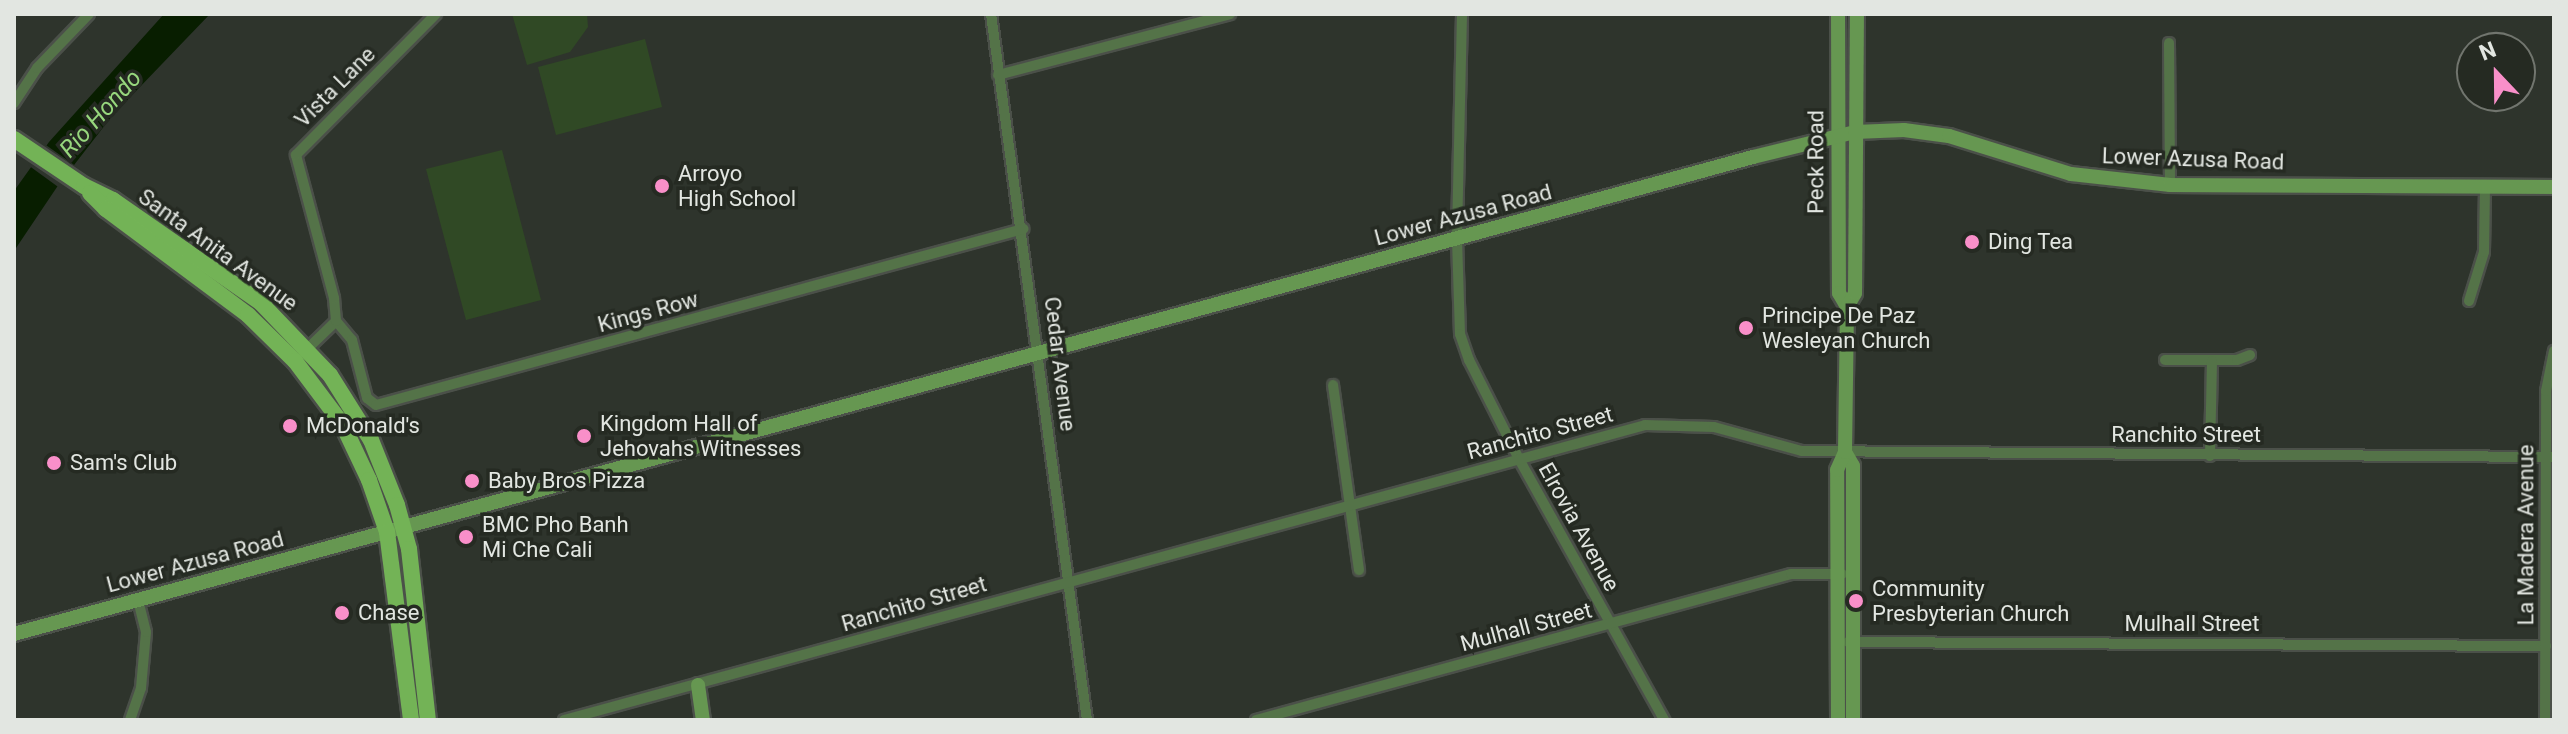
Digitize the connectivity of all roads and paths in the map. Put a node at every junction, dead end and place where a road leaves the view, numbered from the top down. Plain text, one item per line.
1 (89, 14) edge
2 (436, 14) edge
3 (991, 14) edge
4 (1230, 14) edge
5 (1462, 14) edge
6 (1838, 14) edge
7 (1857, 14) edge
8 (2169, 43) dead end
9 (998, 75) junction
10 (14, 103) edge
11 (1855, 132) junction
12 (1837, 137) junction
13 (17, 138) edge
14 (296, 155) joint
15 (2170, 185) junction
16 (84, 186) junction
17 (2485, 186) junction
18 (2554, 187) edge
19 (1023, 229) junction
20 (1457, 239) junction
21 (198, 278) junction
22 (246, 292) junction
23 (2469, 301) dead end
24 (1847, 307) junction
25 (336, 321) junction
26 (308, 349) junction
27 (2554, 351) edge
28 (1039, 355) junction
29 (2250, 355) dead end
30 (2165, 360) dead end
31 (295, 361) junction
32 (2212, 361) junction
33 (1333, 385) dead end
34 (1845, 452) junction
35 (2210, 456) junction
36 (2550, 457) edge
37 (1519, 459) junction
38 (1351, 506) junction
39 (395, 531) junction
40 (1359, 570) dead end
41 (1847, 574) junction
42 (1066, 583) junction
43 (138, 601) junction
44 (1610, 626) junction
45 (14, 634) edge
46 (1846, 642) junction
47 (2546, 646) junction
48 (698, 685) junction
49 (130, 720) edge
50 (411, 720) edge
51 (428, 720) edge
52 (564, 720) edge
53 (703, 720) edge
54 (1087, 720) edge
55 (1256, 720) edge
56 (1664, 720) edge
57 (1838, 720) edge
58 (1853, 720) edge
59 (2545, 720) edge

1 - 10 street
2 - 14 street, Vista Lane
3 - 9 street, Cedar Avenue
4 - 9 street
5 - 20 street, Elrovia Avenue
6 - 12 main road, Peck Road
7 - 11 main road, Peck Road
8 - 15 street
9 - 19 street, Cedar Avenue
11 - 12 main road, Lower Azusa Road
11 - 15 main road, Lower Azusa Road
11 - 24 main road, Peck Road
12 - 20 main road, Lower Azusa Road
12 - 24 main road, Peck Road
13 - 16 main road, Santa Anita Avenue
14 - 25 street, Kings Row
15 - 17 main road, Lower Azusa Road
16 - 21 main road, Santa Anita Avenue
16 - 22 main road, Santa Anita Avenue
17 - 18 main road, Lower Azusa Road
17 - 23 street
19 - 25 street, Kings Row
19 - 28 street, Cedar Avenue
20 - 28 main road, Lower Azusa Road
20 - 37 street, Elrovia Avenue
21 - 22 main road
21 - 31 main road, Santa Anita Avenue
22 - 26 main road, Santa Anita Avenue
24 - 34 main road, Peck Road
25 - 26 street
26 - 31 street
26 - 39 main road, Santa Anita Avenue
27 - 36 street, La Madera Avenue
28 - 39 main road, Lower Azusa Road
28 - 42 street, Cedar Avenue
29 - 32 street
30 - 32 street
31 - 39 main road, Santa Anita Avenue
32 - 35 street
33 - 38 street
34 - 35 street, Ranchito Street
34 - 37 street, Ranchito Street
34 - 41 main road, Peck Road
35 - 36 street, Ranchito Street
36 - 47 street, La Madera Avenue
37 - 38 street, Ranchito Street
37 - 44 street, Elrovia Avenue
38 - 40 street
38 - 42 street, Ranchito Street
39 - 43 main road, Lower Azusa Road
39 - 50 main road, Santa Anita Avenue
39 - 51 main road, Santa Anita Avenue
41 - 44 street, Mulhall Street
41 - 46 main road, Peck Road
42 - 48 street, Ranchito Street
42 - 54 street, Cedar Avenue
43 - 45 main road, Lower Azusa Road
43 - 49 street
44 - 55 street, Mulhall Street
44 - 56 street, Elrovia Avenue
46 - 47 street, Mulhall Street
46 - 57 main road, Peck Road
46 - 58 main road, Peck Road
47 - 59 street, La Madera Avenue
48 - 52 street, Ranchito Street
48 - 53 main road

